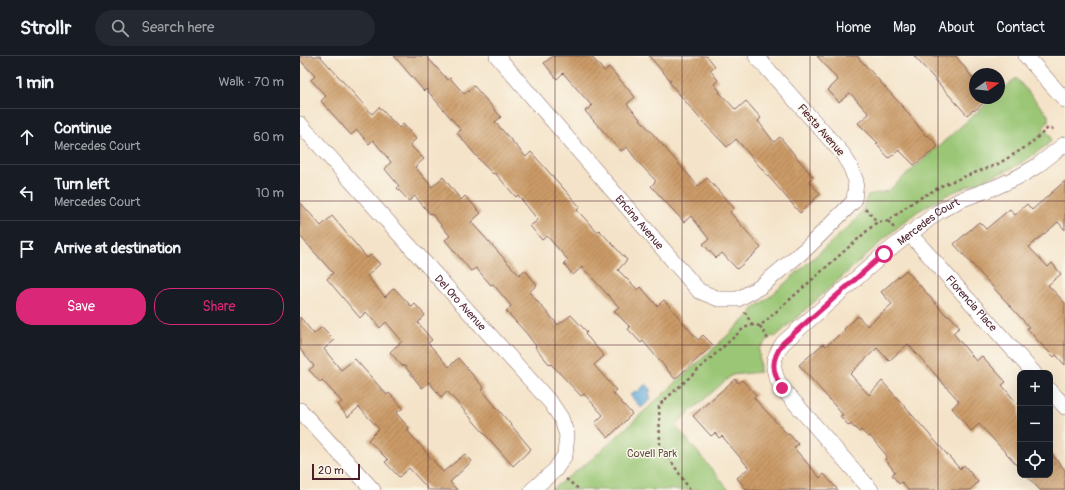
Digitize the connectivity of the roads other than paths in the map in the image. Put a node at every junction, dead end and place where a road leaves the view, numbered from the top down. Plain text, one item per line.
1 (497, 56) edge
2 (756, 56) edge
3 (1026, 56) edge
4 (1065, 100) edge
5 (300, 124) edge
6 (1065, 144) edge
7 (909, 233) junction
8 (808, 247) joint
9 (1031, 370) edge
10 (1053, 393) edge
11 (1065, 407) edge
12 (300, 410) edge
13 (373, 490) edge
14 (532, 490) edge
15 (871, 490) edge

1 - 8 street, Encina Avenue
2 - 8 street, Fiesta Avenue
3 - 4 street
5 - 14 street, Del Oro Avenue
6 - 7 street, Mercedes Court
7 - 9 street, Florencia Place
7 - 15 street, Mercedes Court
10 - 11 street
12 - 13 street

